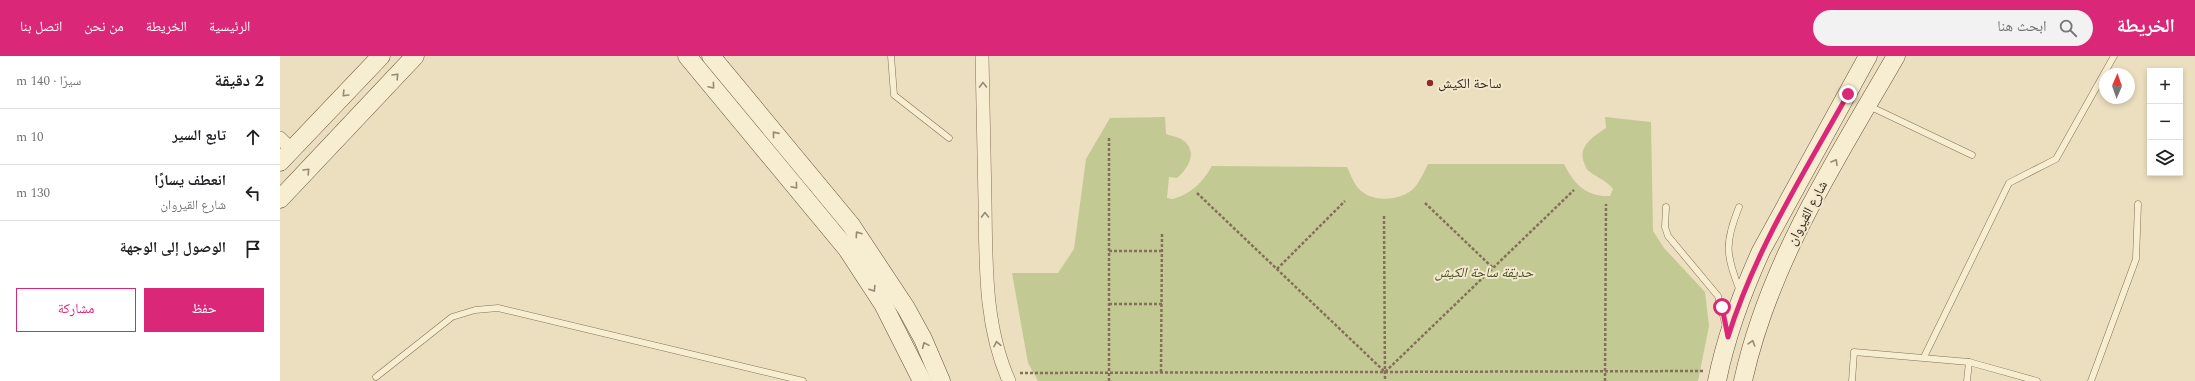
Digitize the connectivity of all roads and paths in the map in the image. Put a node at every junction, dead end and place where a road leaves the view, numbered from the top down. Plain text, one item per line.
1 (381, 56) edge
2 (415, 56) edge
3 (687, 56) edge
4 (711, 56) edge
5 (891, 56) edge
6 (982, 56) edge
7 (1868, 56) edge
8 (1896, 56) edge
9 (2114, 56) edge
10 (1868, 106) junction
11 (1109, 136) dead end
12 (949, 138) dead end
13 (284, 150) edge
14 (1972, 155) dead end
15 (1574, 190) dead end
16 (1197, 193) dead end
17 (280, 199) edge
18 (1345, 201) dead end
19 (1424, 203) dead end
20 (1606, 204) dead end
21 (2138, 204) dead end
22 (1666, 207) dead end
23 (1739, 207) dead end
24 (1384, 216) dead end
25 (1162, 234) dead end
26 (1109, 251) junction
27 (1162, 251) junction
28 (1493, 268) junction
29 (1277, 269) junction
30 (1742, 296) junction
31 (1109, 304) junction
32 (1162, 304) junction
33 (1728, 337) junction
34 (1924, 357) junction
35 (1969, 362) junction
36 (1605, 371) junction
37 (1109, 372) junction
38 (1161, 372) junction
39 (1385, 372) junction
40 (1718, 376) edge
41 (376, 377) dead end
42 (1008, 377) edge
43 (803, 381) edge
44 (922, 381) edge
45 (941, 381) edge
46 (1109, 381) edge
47 (1385, 381) edge
48 (1605, 381) edge
49 (1743, 381) edge
50 (1852, 381) edge
51 (1967, 381) edge
52 (2037, 381) edge
53 (2091, 381) edge

1 -> 13 main road
17 -> 2 main road
3 -> 44 main road
45 -> 4 main road
5 - 12 lane
42 -> 6 street
7 - 30 main road, شارع القيروان
8 - 10 main road, شارع القيروان
9 - 34 lane
10 - 14 lane
49 -> 10 main road, شارع القيروان
11 - 26 path
15 - 28 path
16 - 29 path
18 - 29 path
19 - 28 path
20 - 36 path
21 - 53 lane
22 - 33 lane
23 - 30 lane
24 - 39 path
25 - 27 path
26 - 27 path
26 - 31 path
27 - 32 path
28 - 39 path
29 - 39 path
30 - 33 main road, شارع القيروان
31 - 32 path
31 - 37 path
32 - 38 path
33 - 40 main road, شارع القيروان
34 - 35 lane
34 - 50 lane
35 - 51 lane
35 - 52 lane
36 - 39 path
36 - 40 path
36 - 48 path
37 - 38 path
37 - 42 path
37 - 46 path
38 - 39 path
39 - 47 path
41 - 43 lane

